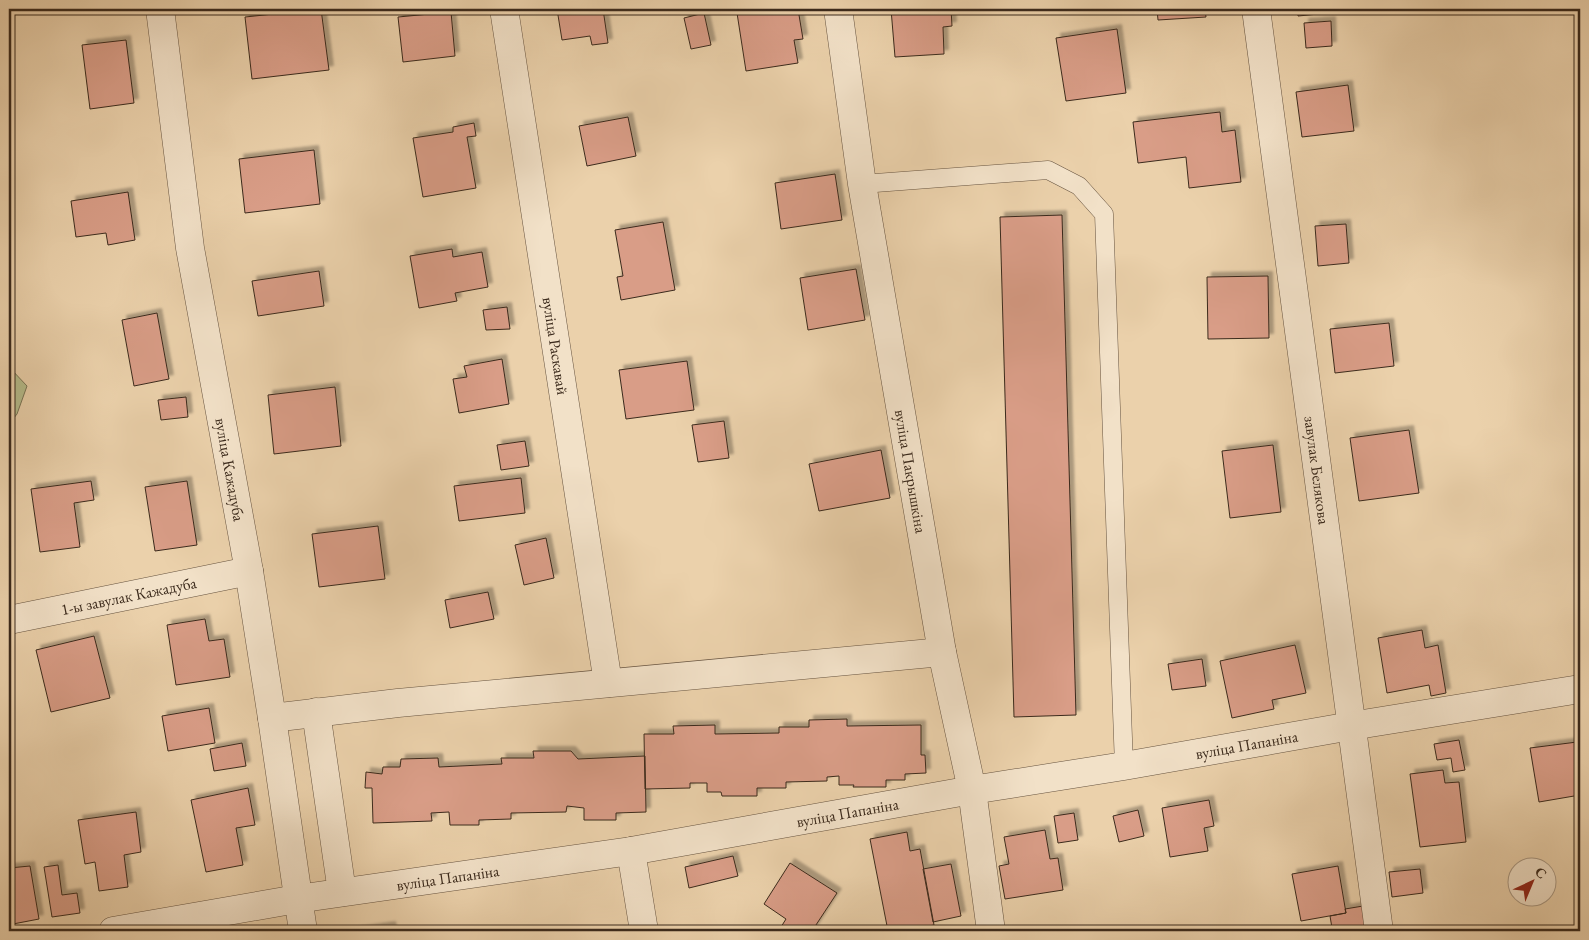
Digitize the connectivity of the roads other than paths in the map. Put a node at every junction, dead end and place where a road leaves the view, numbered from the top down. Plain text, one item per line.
1 (160, 9) edge
2 (504, 9) edge
3 (838, 9) edge
4 (1256, 9) edge
5 (862, 184) junction
6 (249, 572) junction
7 (9, 620) edge
8 (942, 652) junction
9 (608, 683) junction
10 (1580, 689) edge
11 (316, 712) junction
12 (272, 718) junction
13 (1351, 726) junction
14 (1124, 766) junction
15 (972, 790) junction
16 (631, 851) junction
17 (342, 892) junction
18 (297, 899) junction
19 (112, 931) edge
20 (302, 931) edge
21 (644, 931) edge
22 (991, 931) edge
23 (1379, 931) edge

1 - 6 street, вуліца Кажадуба
2 - 9 street, вуліца Раскавай
3 - 5 street, вуліца Пакрышкіна
4 - 13 street, завулак Белякова
5 - 8 street, вуліца Пакрышкіна
5 - 14 lane
6 - 7 street, 1-ы завулак Кажадуба
6 - 12 street, вуліца Кажадуба
8 - 9 street
8 - 15 street, вуліца Пакрышкіна
9 - 11 street
10 - 13 street, вуліца Папаніна
11 - 12 street
11 - 17 street
12 - 18 street, вуліца Кажадуба
13 - 14 street, вуліца Папаніна
13 - 23 street, завулак Белякова
14 - 15 street, вуліца Папаніна
15 - 16 street, вуліца Папаніна
15 - 22 street, вуліца Пакрышкіна
16 - 17 street, вуліца Папаніна
16 - 21 street
17 - 18 street, вуліца Папаніна
18 - 19 street, вуліца Папаніна
18 - 20 street, вуліца Кажадуба

